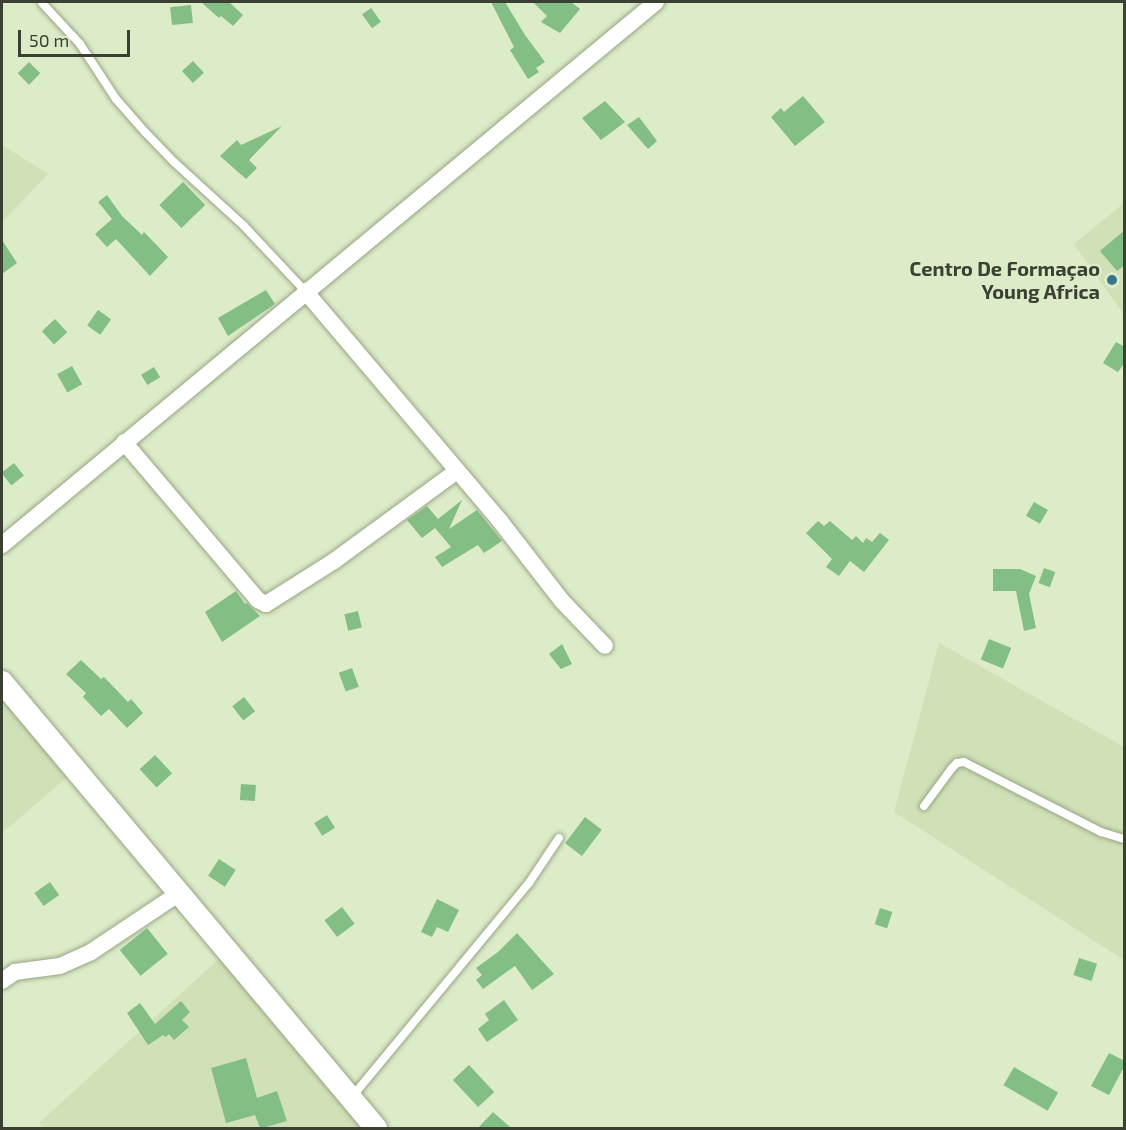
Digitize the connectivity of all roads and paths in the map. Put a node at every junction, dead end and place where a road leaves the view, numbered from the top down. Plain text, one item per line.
1 (656, 2) edge
2 (42, 3) dead end
3 (304, 291) junction
4 (124, 442) junction
5 (457, 471) junction
6 (2, 545) edge
7 (604, 646) dead end
8 (2, 682) edge
9 (924, 806) dead end
10 (559, 838) dead end
11 (1125, 839) edge
12 (178, 894) junction
13 (2, 981) edge
14 (350, 1098) junction
15 (376, 1128) edge

1 - 3 street
2 - 3 lane
3 - 4 street
3 - 5 street
4 - 5 street
4 - 6 street
5 - 7 street
8 - 12 main road
9 - 11 lane
10 - 14 lane
12 - 13 street
12 - 14 main road
14 - 15 main road

